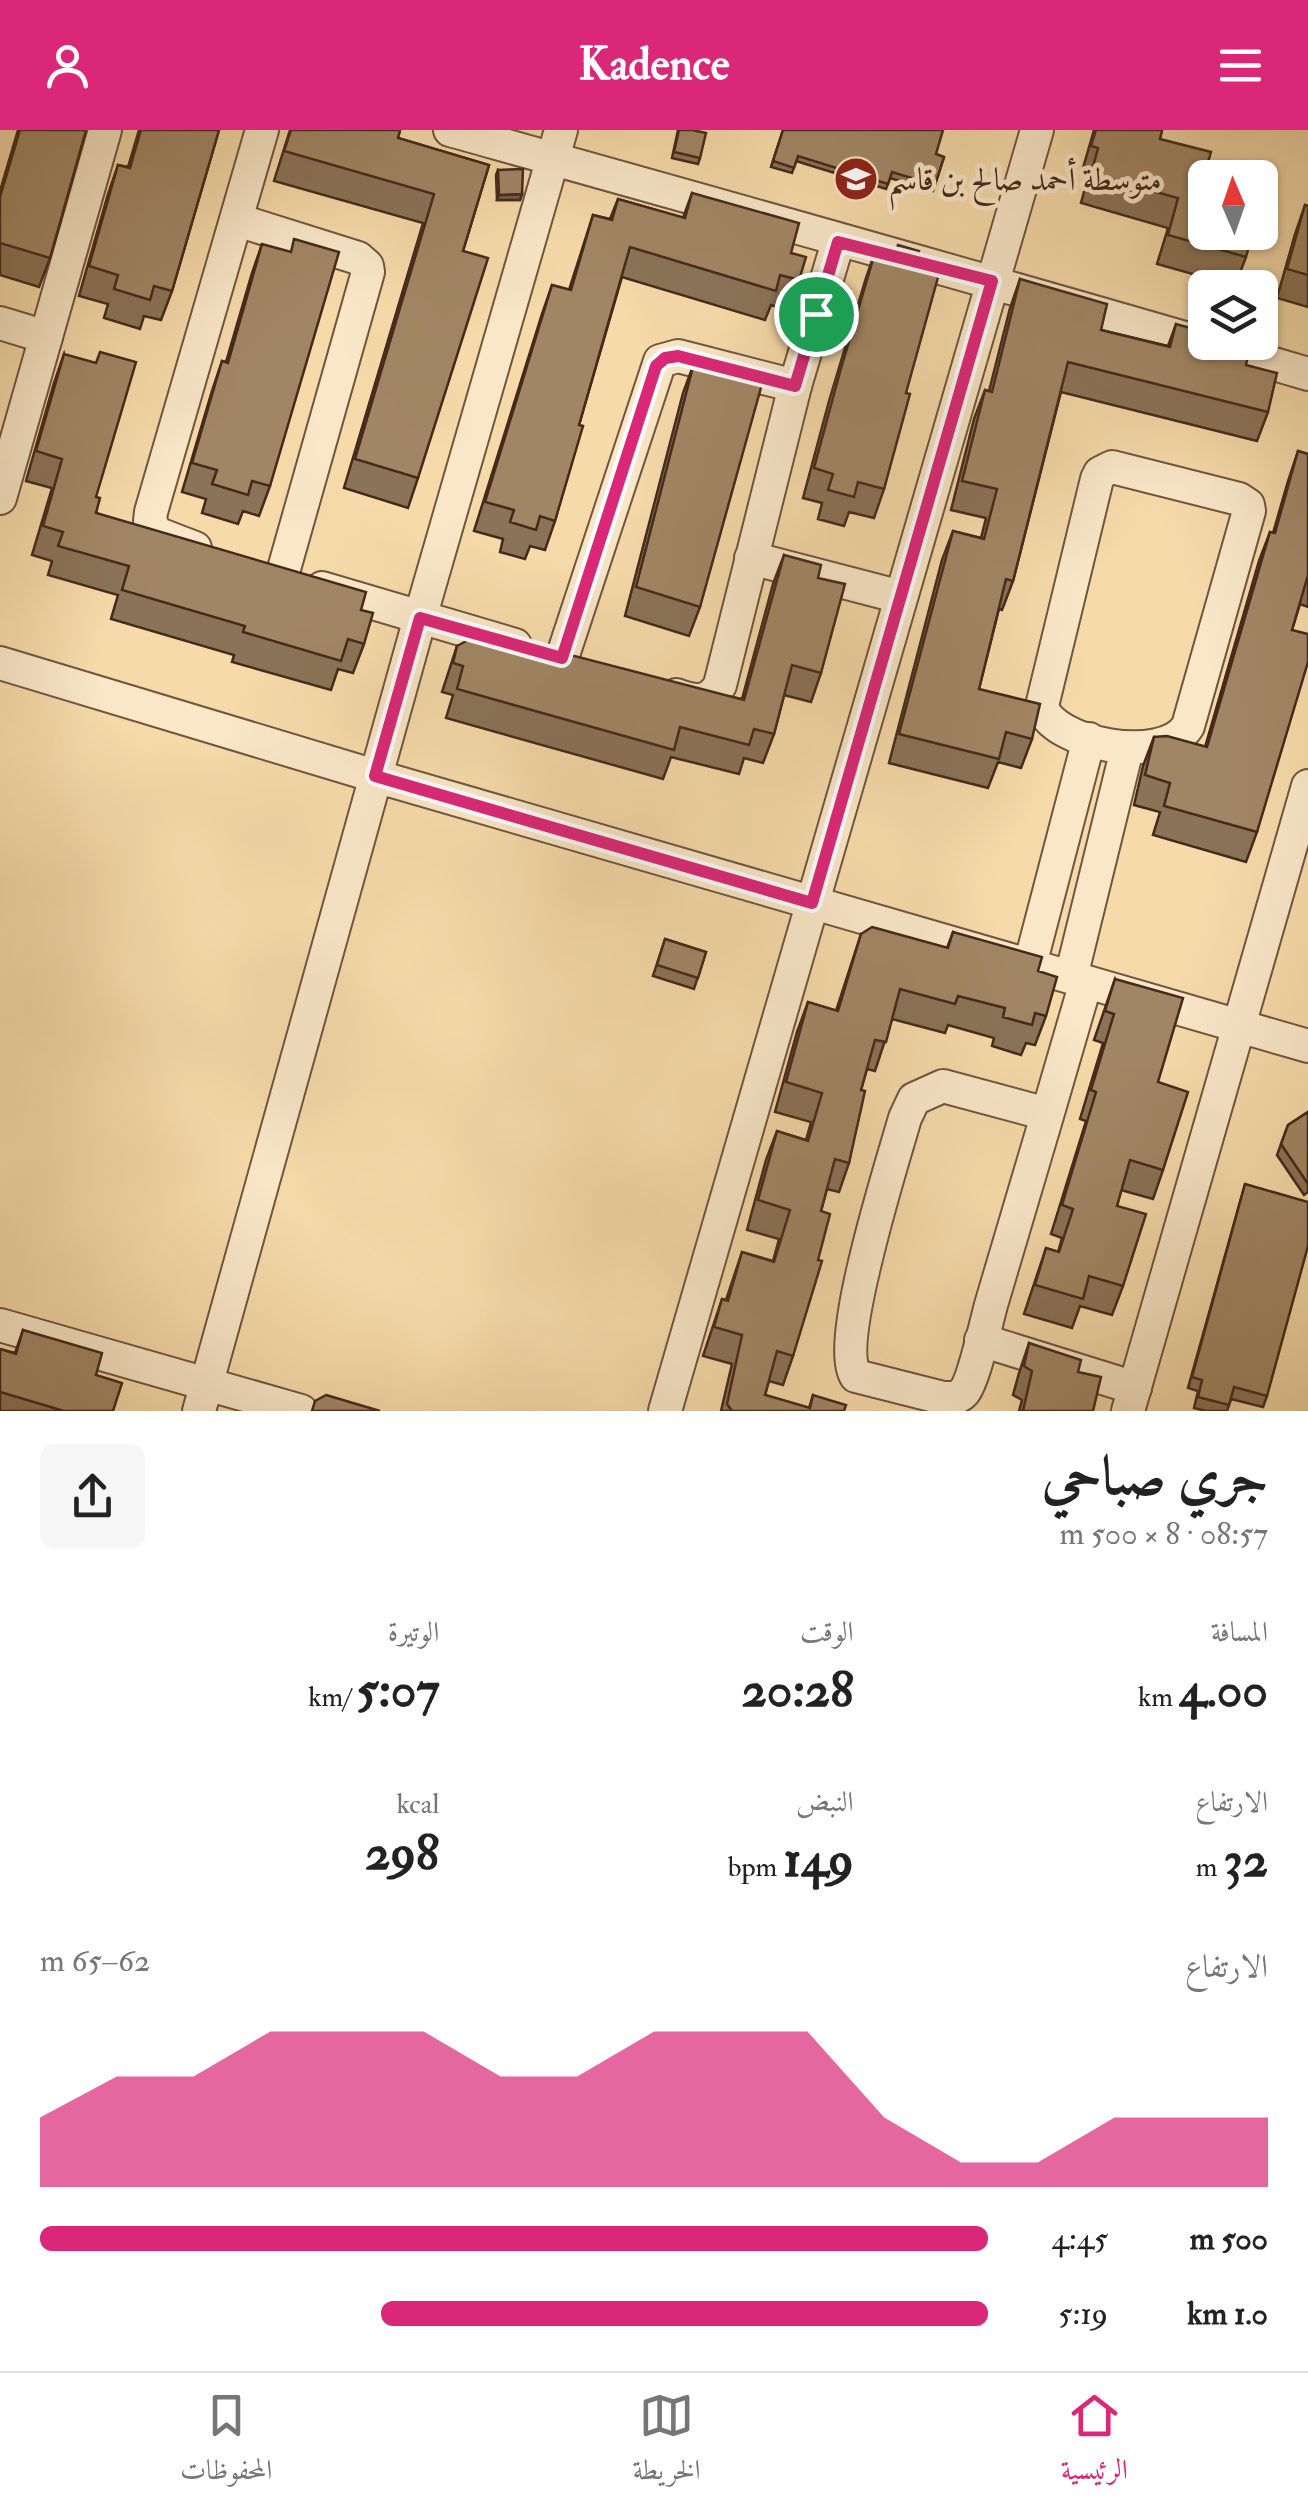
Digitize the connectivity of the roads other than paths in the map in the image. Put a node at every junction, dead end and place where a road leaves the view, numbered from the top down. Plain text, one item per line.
1 (105, 130) edge
2 (262, 130) edge
3 (450, 130) edge
4 (1037, 130) edge
5 (557, 144) edge
6 (237, 220) junction
7 (838, 242) junction
8 (992, 281) junction
9 (0, 323) edge
10 (46, 337) junction
11 (1308, 374) edge
12 (795, 386) junction
13 (0, 498) edge
14 (752, 558) junction
15 (282, 576) junction
16 (900, 597) junction
17 (420, 618) junction
18 (562, 658) junction
19 (0, 662) edge
20 (599, 670) edge
21 (653, 688) edge
22 (1090, 740) junction
23 (1127, 749) junction
24 (375, 776) junction
25 (1308, 786) edge
26 (812, 903) junction
27 (1030, 966) junction
28 (1079, 980) junction
29 (1237, 1026) junction
30 (1308, 1046) edge
31 (1047, 1114) junction
32 (0, 1325) edge
33 (981, 1340) junction
34 (203, 1398) edge
35 (1132, 1400) edge
36 (301, 1411) edge
37 (665, 1411) edge

1 - 10 street
2 - 6 street
3 - 5 street
4 - 8 street
5 - 7 street
5 - 17 street
6 - 15 street
6 - 15 street
7 - 8 street
7 - 12 street
8 - 11 street
8 - 16 street
9 - 10 street
10 - 13 street
12 - 14 street
12 - 18 street
14 - 16 street
14 - 21 street
15 - 17 street
16 - 26 street
17 - 18 street
17 - 24 street
18 - 20 street
19 - 24 street
22 - 23 street
22 - 23 street
22 - 27 street
23 - 28 street
24 - 26 street
24 - 34 street
25 - 29 street
26 - 27 street
26 - 37 street
27 - 28 street
28 - 29 street
28 - 31 street
29 - 30 street
29 - 35 street
31 - 33 street
31 - 33 street
32 - 34 street
33 - 35 street
34 - 36 street

